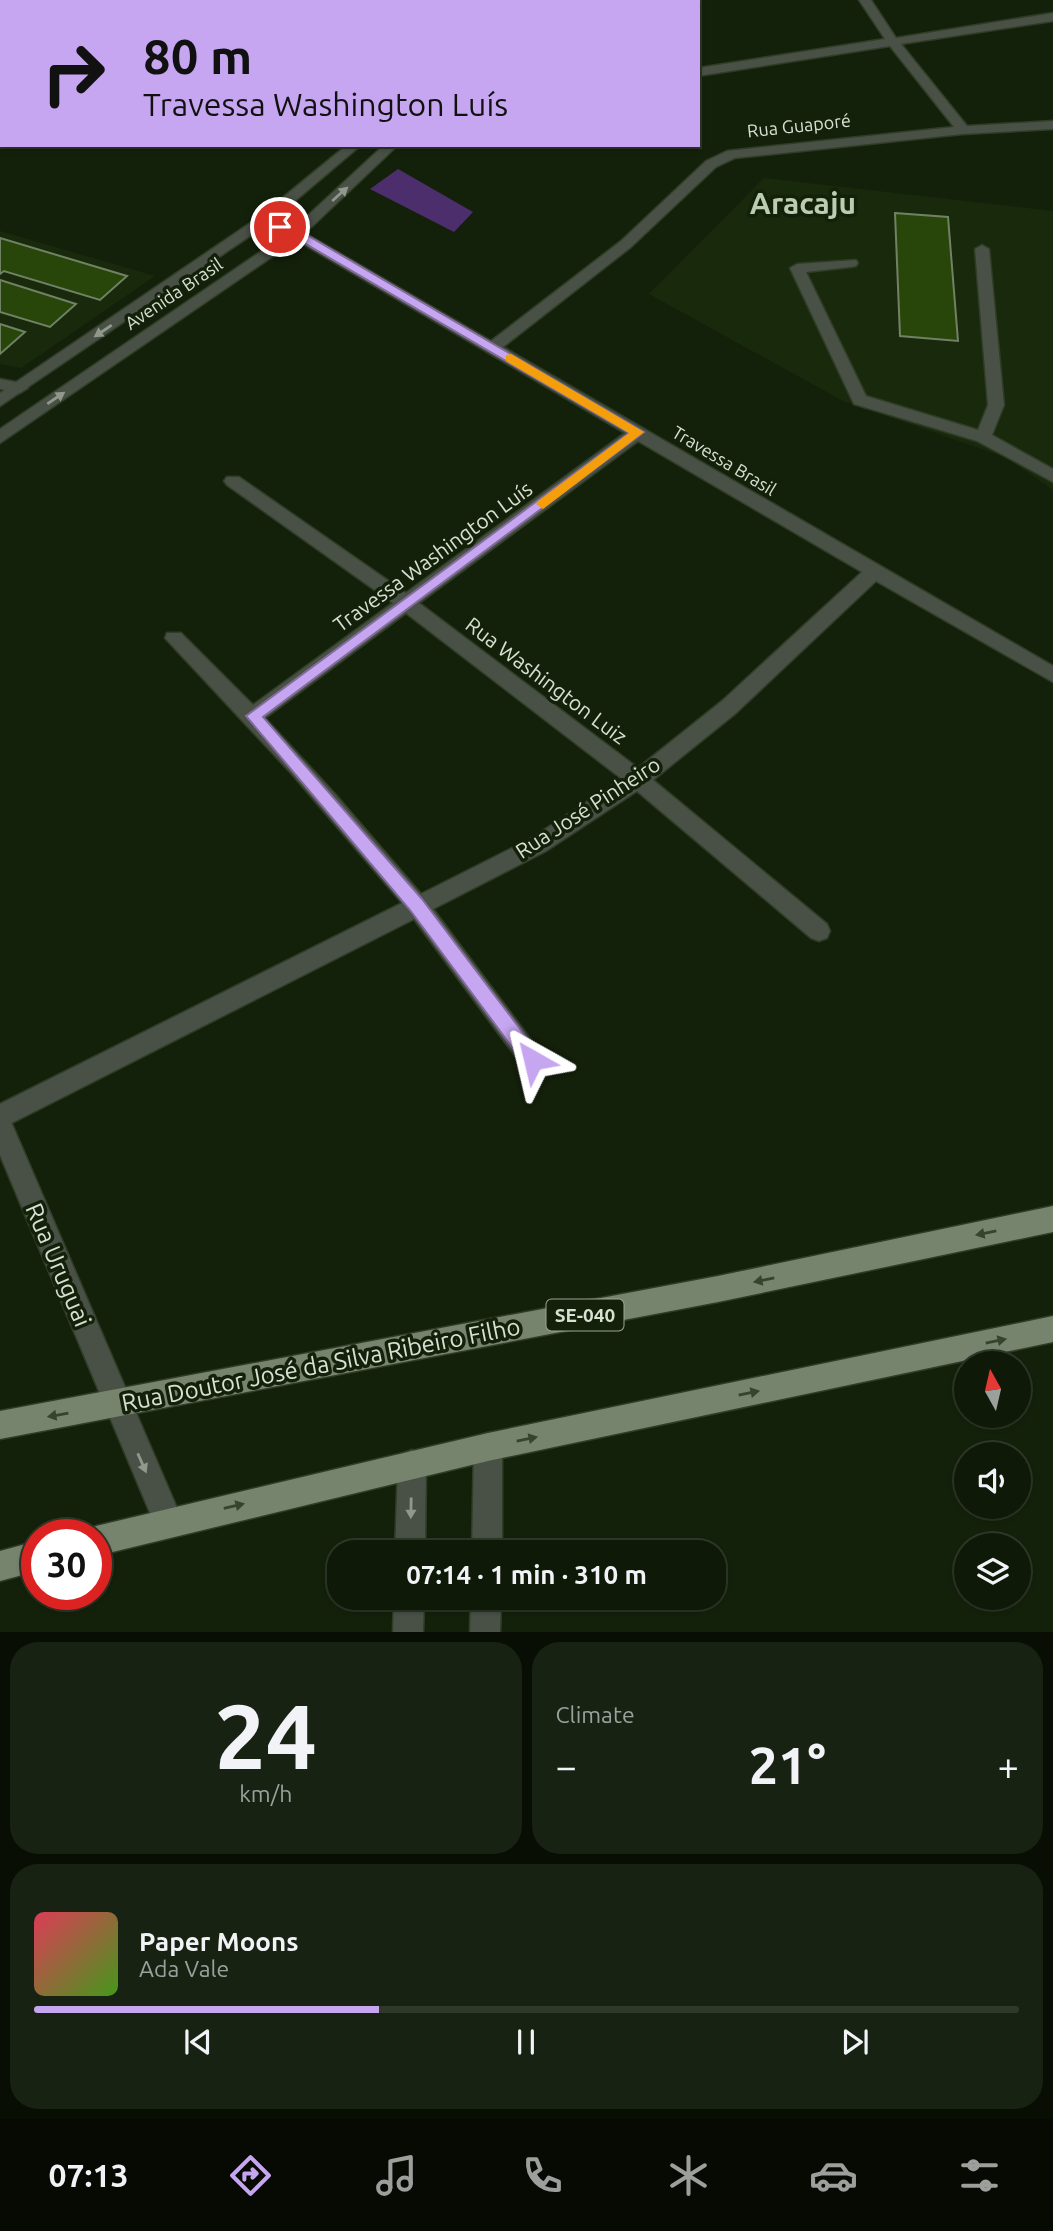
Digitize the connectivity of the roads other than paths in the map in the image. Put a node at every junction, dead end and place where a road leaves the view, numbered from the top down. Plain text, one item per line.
1 (865, 0) edge
2 (1053, 16) edge
3 (894, 43) junction
4 (700, 72) edge
5 (1053, 125) edge
6 (963, 130) junction
7 (353, 147) edge
8 (390, 147) edge
9 (264, 220) junction
10 (296, 234) junction
11 (982, 249) dead end
12 (851, 263) dead end
13 (492, 348) junction
14 (0, 384) edge
15 (20, 388) junction
16 (0, 401) edge
17 (638, 432) junction
18 (983, 436) junction
19 (0, 437) edge
20 (1053, 476) edge
21 (233, 481) dead end
22 (874, 572) junction
23 (408, 604) junction
24 (174, 638) dead end
25 (1053, 675) edge
26 (253, 716) junction
27 (638, 780) junction
28 (416, 905) junction
29 (819, 931) dead end
30 (533, 1060) dead end
31 (0, 1117) edge
32 (0, 1126) edge
33 (1053, 1219) edge
34 (1053, 1329) edge
35 (117, 1405) junction
36 (0, 1425) edge
37 (488, 1447) junction
38 (412, 1464) junction
39 (168, 1522) junction
40 (112, 1537) edge
41 (410, 1540) edge
42 (487, 1540) edge
43 (21, 1560) edge
44 (0, 1566) edge
45 (409, 1610) edge
46 (486, 1610) edge
47 (408, 1632) edge
48 (485, 1632) edge

1 - 3 street
2 - 3 street
3 - 4 street
3 - 6 street
5 - 6 street, Rua Guaporé
6 - 13 street, Rua Guaporé
7 - 9 street, Avenida Brasil
10 -> 8 street, Avenida Brasil
9 - 10 street, Travessa Brasil
9 -> 15 street, Avenida Brasil
10 - 13 street, Travessa Brasil
19 -> 10 street, Avenida Brasil
11 - 18 street
12 - 18 street
13 - 17 street, Travessa Brasil
14 - 15 street
15 - 16 street, Avenida Brasil
17 - 22 street, Travessa Brasil
17 - 23 street, Travessa Washington Luís
18 - 20 street
21 - 23 street, Rua Washington Luiz
22 - 25 street, Travessa Brasil
22 - 27 street, Rua José Pinheiro
23 - 26 street, Travessa Washington Luís
23 - 27 street, Rua Washington Luiz
24 - 26 street
26 - 28 street
27 - 28 street, Rua José Pinheiro
27 - 29 street, Rua Washington Luiz
28 - 30 street
28 - 31 street, Rua José Pinheiro
32 - 35 street, Rua Uruguai
33 -> 35 main road, Rua Doutor José da Silva Ribeiro Filho / SE-040
37 -> 34 main road
35 -> 36 main road, Rua Doutor José da Silva Ribeiro Filho / SE-040
35 -> 39 street, Rua Uruguai
37 - 38 main road
37 - 42 street
39 -> 38 main road
38 -> 41 street
39 - 40 main road
43 - 44 main road
45 - 47 street
46 - 48 street

